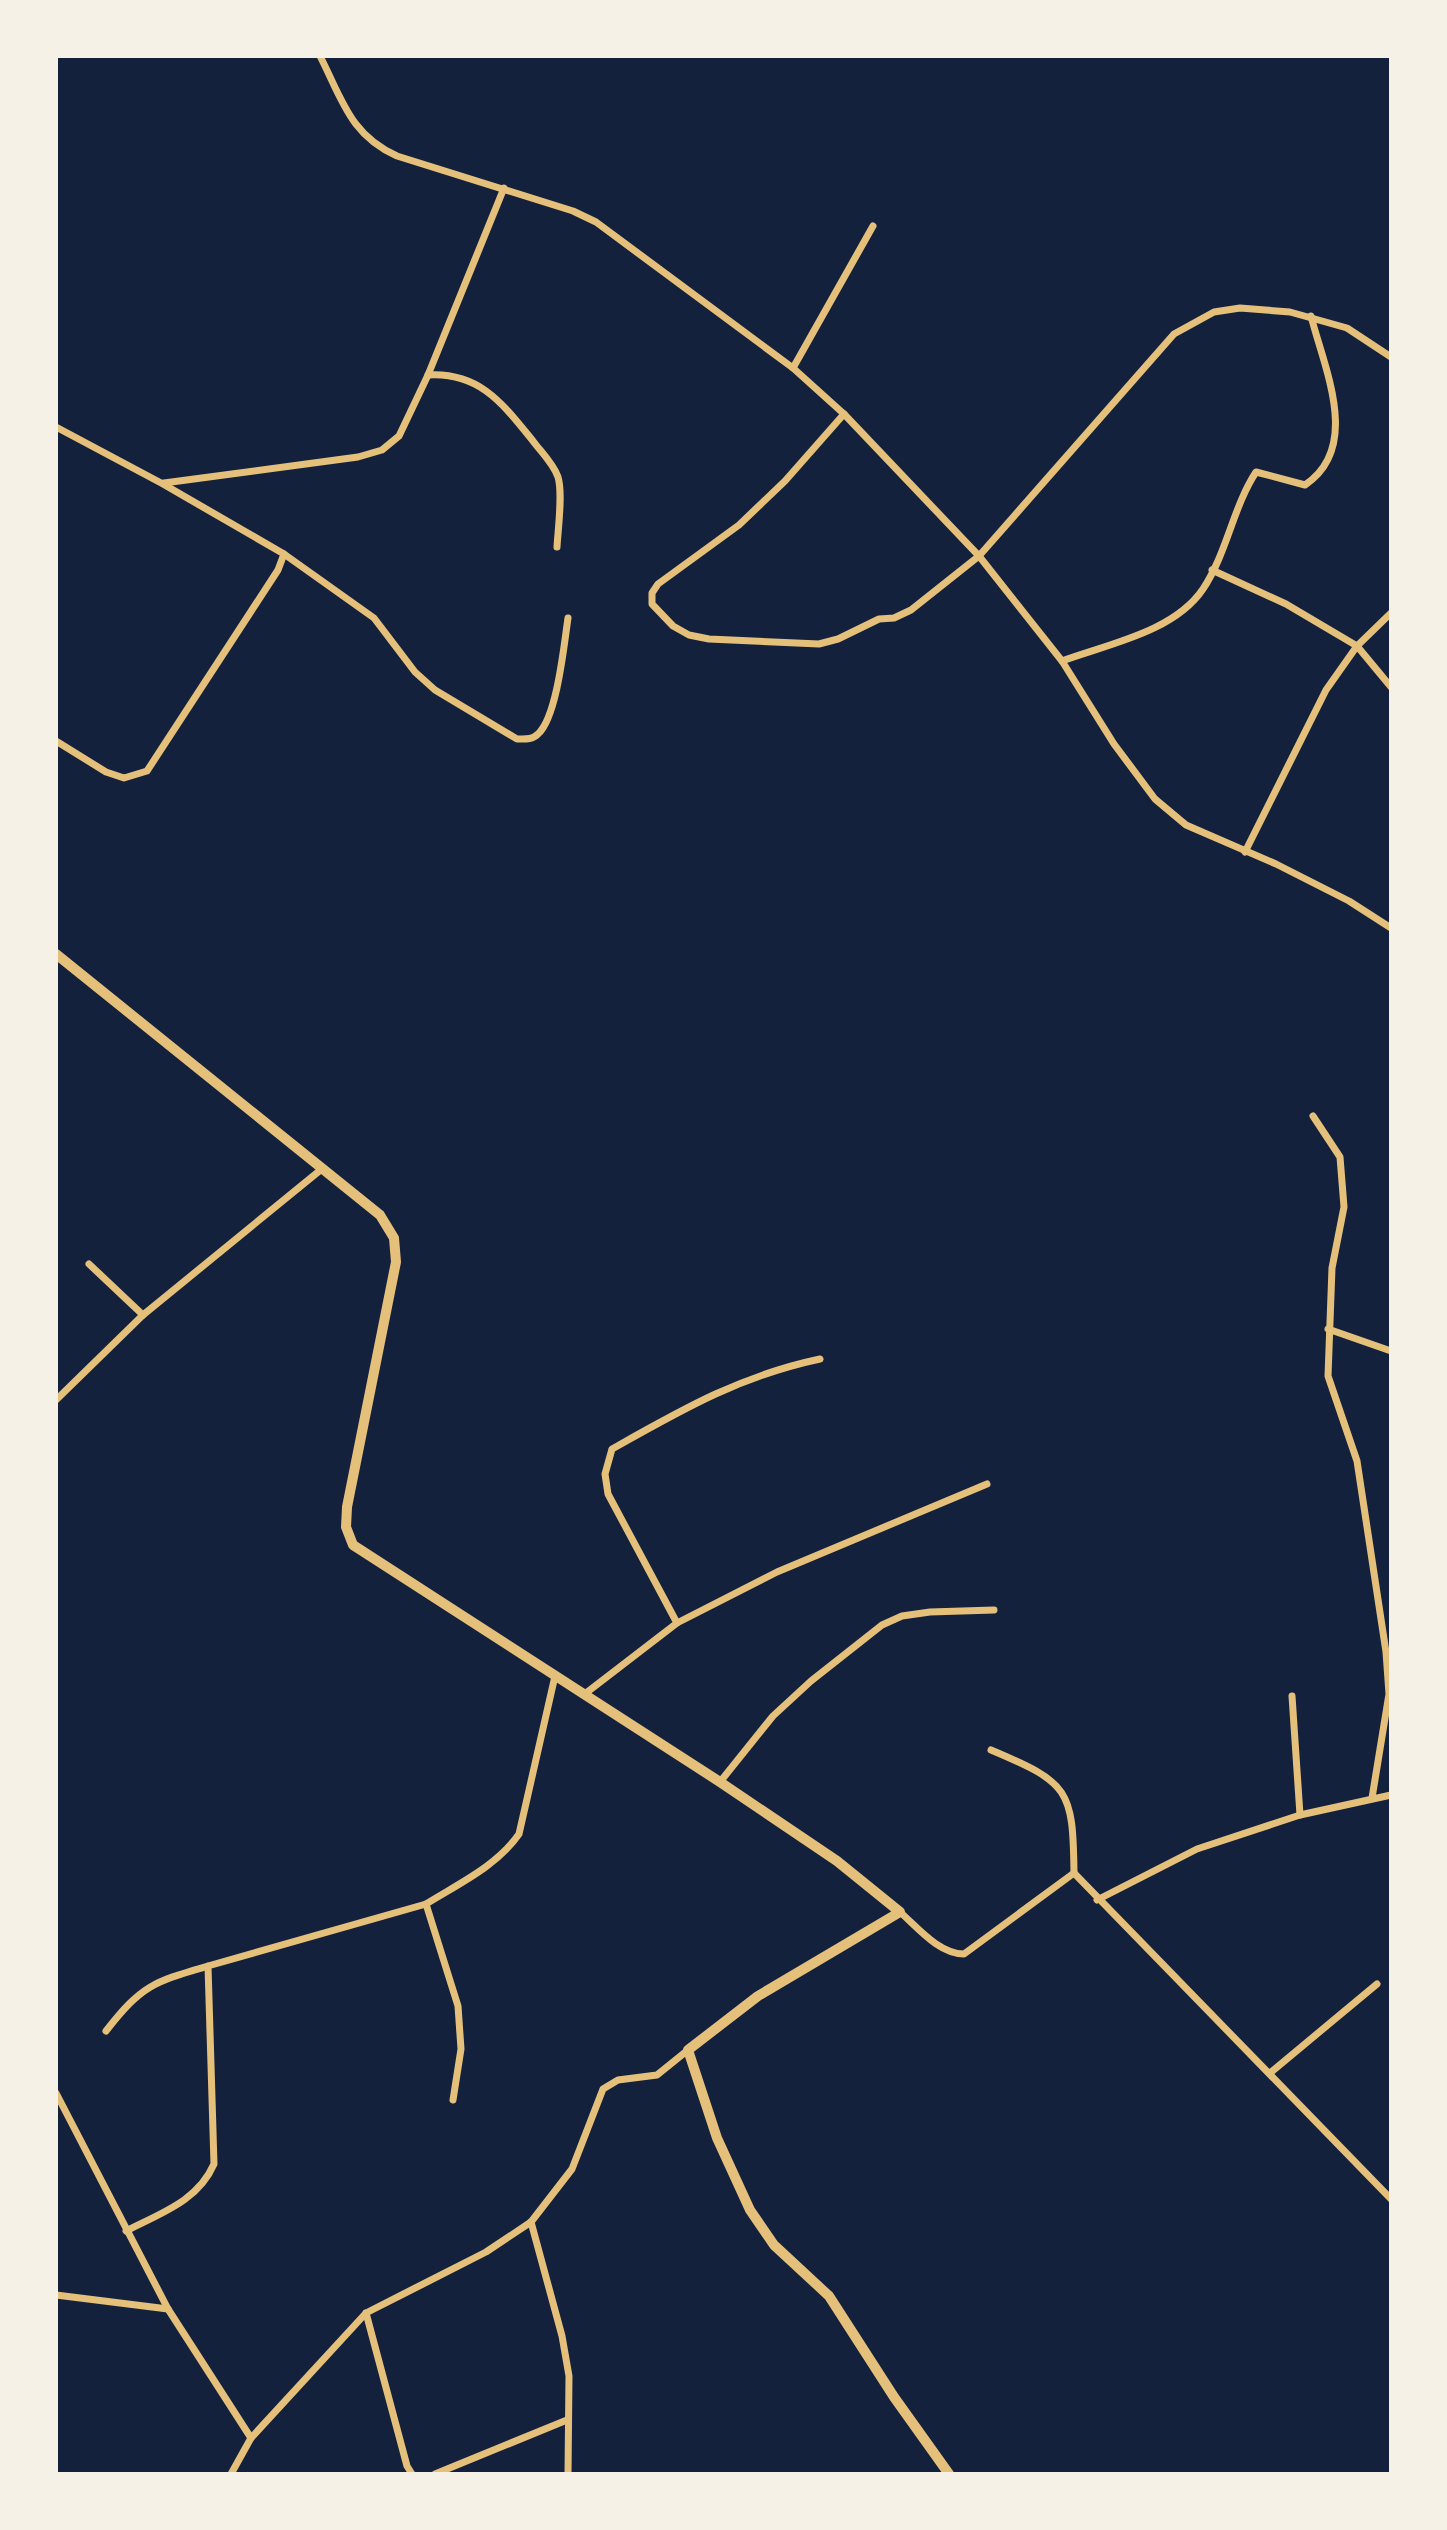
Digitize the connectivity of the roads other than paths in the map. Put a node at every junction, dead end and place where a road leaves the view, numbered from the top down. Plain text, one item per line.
1 (320, 56) edge
2 (504, 188) junction
3 (873, 226) dead end
4 (1311, 316) junction
5 (1391, 357) edge
6 (793, 368) junction
7 (428, 374) junction
8 (844, 414) junction
9 (56, 427) edge
10 (163, 484) junction
11 (557, 547) dead end
12 (284, 554) junction
13 (979, 556) junction
14 (1212, 570) junction
15 (1391, 613) edge
16 (568, 618) dead end
17 (1357, 646) junction
18 (1062, 661) junction
19 (1391, 687) edge
20 (56, 741) edge
21 (1245, 852) junction
22 (1391, 928) edge
23 (56, 954) edge
24 (1313, 1116) dead end
25 (323, 1168) junction
26 (89, 1264) dead end
27 (143, 1315) junction
28 (1328, 1329) junction
29 (1391, 1351) edge
30 (820, 1359) dead end
31 (56, 1400) edge
32 (987, 1485) dead end
33 (994, 1611) dead end
34 (677, 1623) junction
35 (555, 1676) junction
36 (586, 1693) junction
37 (1292, 1696) dead end
38 (991, 1750) dead end
39 (720, 1782) junction
40 (1391, 1795) edge
41 (1372, 1798) junction
42 (1300, 1815) junction
43 (1074, 1873) junction
44 (1097, 1899) junction
45 (426, 1904) junction
46 (900, 1912) junction
47 (208, 1966) junction
48 (1377, 1984) dead end
49 (106, 2031) dead end
50 (688, 2050) junction
51 (1270, 2073) junction
52 (56, 2093) edge
53 (453, 2099) dead end
54 (1391, 2199) edge
55 (531, 2222) junction
56 (127, 2231) junction
57 (56, 2295) edge
58 (168, 2309) junction
59 (366, 2313) junction
60 (567, 2420) junction
61 (251, 2438) junction
62 (231, 2474) edge
63 (412, 2474) edge
64 (435, 2474) edge
65 (568, 2474) edge
66 (949, 2474) edge

1 - 2 street
2 - 6 street
2 - 7 street
3 - 6 street
4 - 5 street
4 - 13 street
4 - 14 street
6 - 8 street
7 - 10 street
7 - 11 street
8 - 13 street
8 - 13 street
9 - 10 street
10 - 12 street
12 - 16 street
12 - 20 street
13 - 18 street
14 - 17 street
14 - 18 street
15 - 17 street
17 - 19 street
17 - 21 street
18 - 21 street
21 - 22 street
23 - 25 street
24 - 28 street
25 - 27 street
25 - 35 street
26 - 27 street
27 - 31 street
28 - 29 street
28 - 41 street
30 - 34 street
32 - 34 street
33 - 39 street
34 - 36 street
35 - 36 street
35 - 45 street
36 - 39 street
37 - 42 street
38 - 43 street
39 - 46 street
40 - 41 street
41 - 42 street
42 - 44 street
43 - 44 street
43 - 46 street
44 - 51 street
45 - 47 street
45 - 53 street
46 - 50 street
47 - 49 street
47 - 56 street
48 - 51 street
50 - 55 street
50 - 66 street
51 - 54 street
52 - 56 street
55 - 59 street
55 - 60 street
56 - 58 street
57 - 58 street
58 - 61 street
59 - 61 street
59 - 63 street
60 - 64 street
60 - 65 street
61 - 62 street

